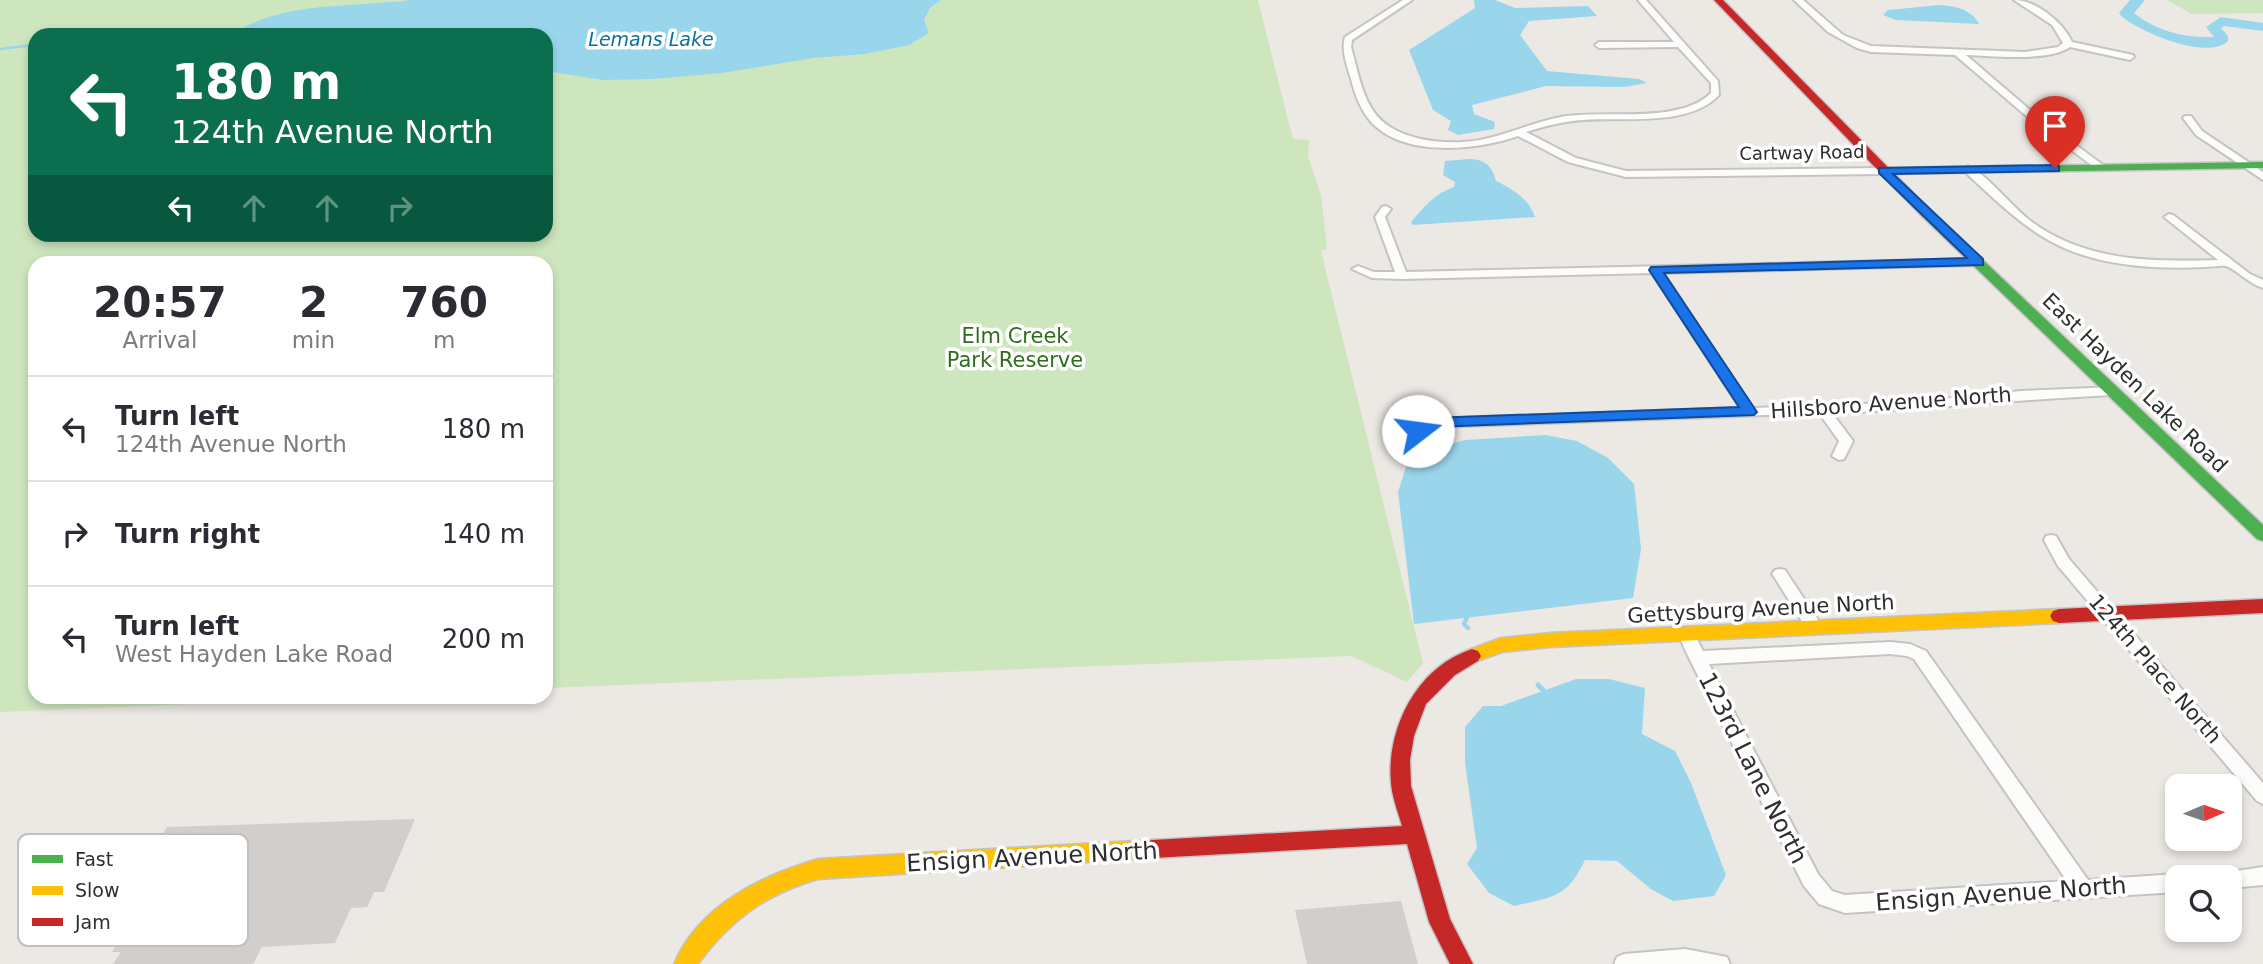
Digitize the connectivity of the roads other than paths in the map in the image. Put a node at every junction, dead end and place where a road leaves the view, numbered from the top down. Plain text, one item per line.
1 (1408, 0) edge
2 (1642, 0) edge
3 (1718, 0) edge
4 (1798, 0) edge
5 (2018, 0) edge
6 (1680, 44) junction
7 (2068, 44) junction
8 (1599, 45) dead end
9 (1956, 51) junction
10 (2130, 57) dead end
11 (2188, 118) dead end
12 (1518, 132) junction
13 (2244, 165) junction
14 (2263, 165) edge
15 (2102, 168) junction
16 (1968, 169) junction
17 (1883, 171) junction
18 (2263, 177) edge
19 (1386, 209) dead end
20 (2169, 217) dead end
21 (1978, 262) junction
22 (2230, 264) junction
23 (1358, 269) dead end
24 (1655, 270) junction
25 (1402, 276) junction
26 (2263, 285) edge
27 (2115, 391) junction
28 (1822, 409) junction
29 (1749, 412) junction
30 (1418, 431) dead end
31 (1839, 456) dead end
32 (2263, 535) edge
33 (2051, 540) dead end
34 (1780, 574) dead end
35 (2263, 606) edge
36 (2106, 612) junction
37 (1814, 627) junction
38 (1686, 634) junction
39 (1697, 657) junction
40 (2263, 796) edge
41 (1415, 834) junction
42 (2263, 876) edge
43 (2242, 878) edge
44 (2165, 884) edge
45 (2083, 889) junction
46 (1826, 898) joint
47 (685, 964) edge
48 (1462, 964) edge
49 (1624, 964) edge
50 (1720, 964) edge

1 - 12 street
2 - 6 street
3 - 17 street, East Hayden Lake Road
4 - 9 street
5 - 7 street
6 - 8 street
6 - 12 street
7 - 9 street
7 - 10 street
9 - 15 street
11 - 13 street
12 - 17 street, Cartway Road
13 - 14 street, Cartway Road
13 - 15 street, Cartway Road
13 - 18 street
15 - 16 street, Cartway Road
16 - 17 street, Cartway Road
16 - 22 street
17 - 21 street, East Hayden Lake Road
19 - 25 street
20 - 22 street
21 - 24 street
21 - 27 street, East Hayden Lake Road
22 - 26 street
23 - 25 street
24 - 25 street
24 - 29 street
27 - 28 street, Hillsboro Avenue North
27 - 32 street, East Hayden Lake Road
28 - 29 street, Hillsboro Avenue North
28 - 31 street
29 - 30 street, Hillsboro Avenue North
33 - 36 street, 124th Place North
34 - 37 street
35 - 36 street, Gettysburg Avenue North
36 - 37 street, Gettysburg Avenue North
36 - 40 street, 124th Place North
37 - 38 street, Gettysburg Avenue North
38 - 39 street, 123rd Lane North
38 - 41 street, Gettysburg Avenue North
39 - 45 street
39 - 46 street, 123rd Lane North
41 - 47 street, Ensign Avenue North
41 - 48 street, Gettysburg Avenue North
42 - 43 street
44 - 45 street, Ensign Avenue North
45 - 46 street, Ensign Avenue North
49 - 50 street

